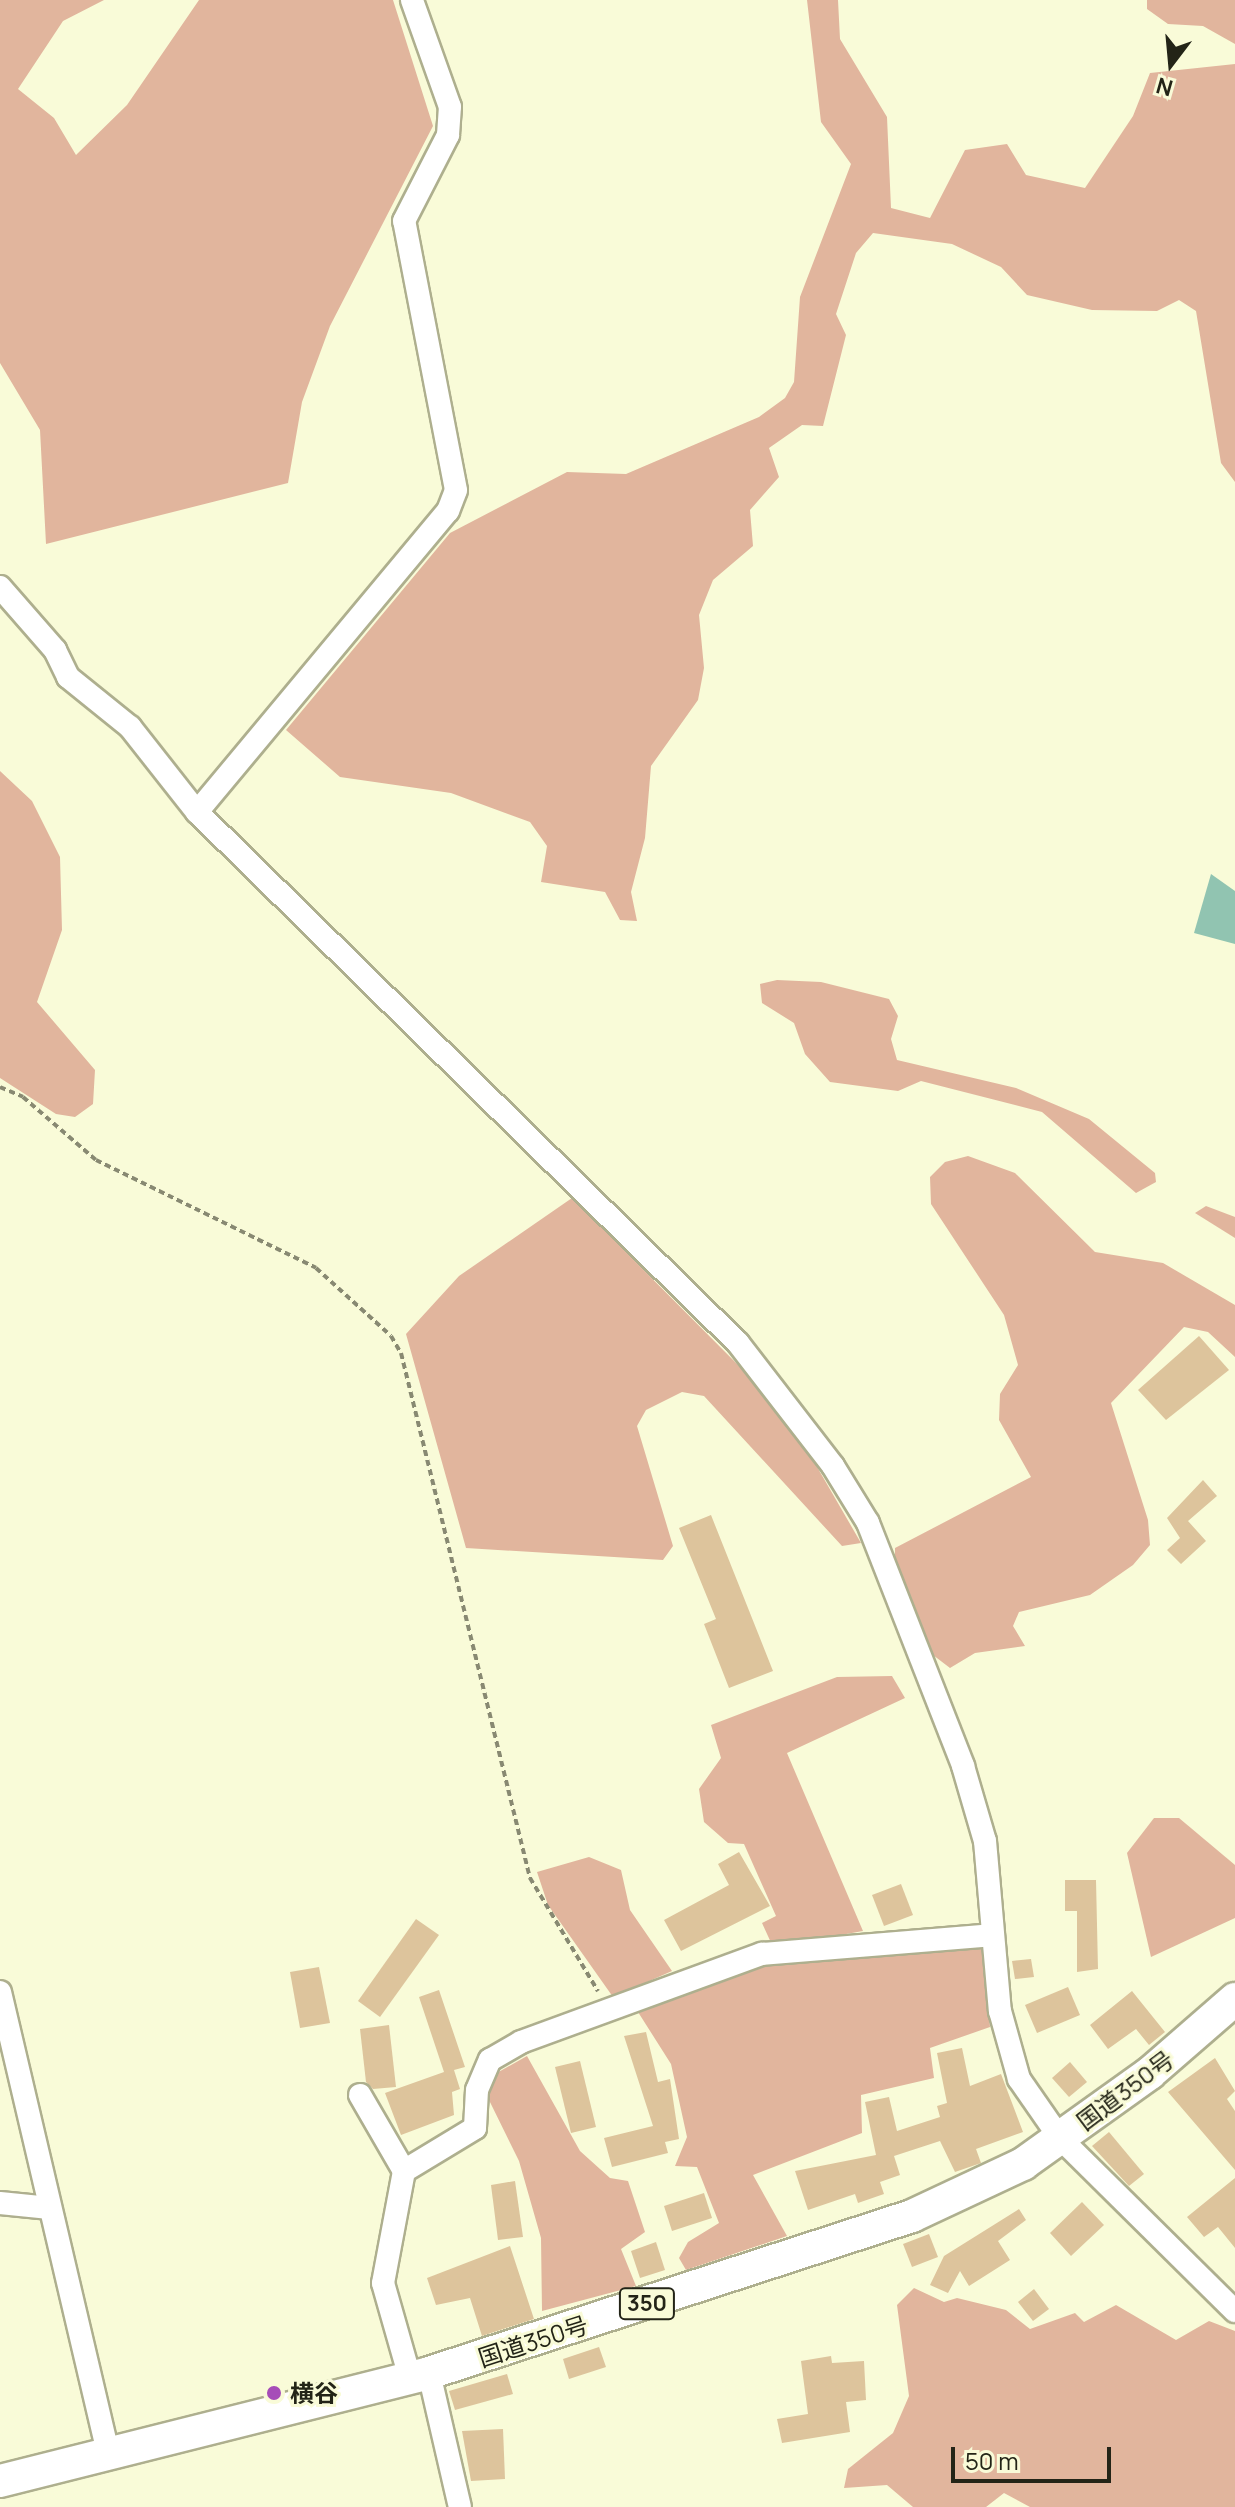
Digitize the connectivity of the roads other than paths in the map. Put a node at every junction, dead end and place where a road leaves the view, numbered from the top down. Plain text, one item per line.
1 (412, 0) edge
2 (0, 587) edge
3 (197, 812) junction
4 (992, 1935) junction
5 (0, 1992) edge
6 (1235, 1999) edge
7 (360, 2095) dead end
8 (1060, 2138) junction
9 (404, 2171) junction
10 (0, 2203) edge
11 (50, 2208) junction
12 (1235, 2311) edge
13 (420, 2376) junction
14 (109, 2455) junction
15 (0, 2481) edge
16 (460, 2507) edge

1 - 3 street
2 - 3 street
3 - 4 street
4 - 8 street
4 - 9 street
5 - 11 street
6 - 8 highway, 国道350号 / 350
7 - 9 street
8 - 12 street
8 - 13 highway, 国道350号 / 350
9 - 13 street
10 - 11 street
11 - 14 street
13 - 14 highway, 国道350号 / 350
13 - 16 street
14 - 15 highway, 国道350号 / 350

